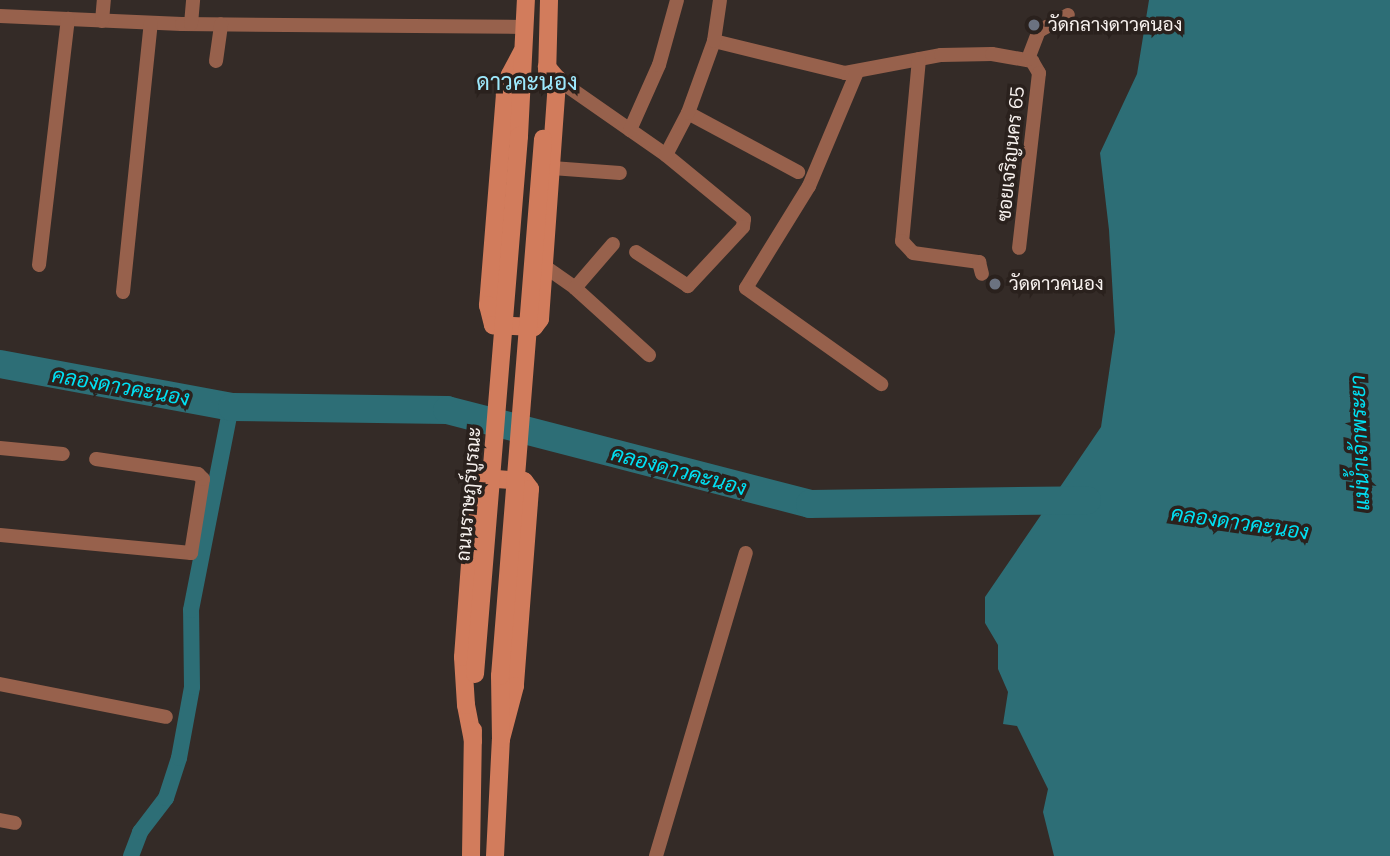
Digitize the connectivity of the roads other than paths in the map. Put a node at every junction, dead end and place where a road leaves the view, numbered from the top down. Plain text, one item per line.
1 (104, 0) edge
2 (192, 0) edge
3 (526, 0) edge
4 (549, 0) edge
5 (677, 0) edge
6 (720, 0) edge
7 (1069, 15) dead end
8 (0, 16) edge
9 (68, 19) junction
10 (102, 20) junction
11 (151, 23) junction
12 (191, 24) junction
13 (221, 24) junction
14 (524, 27) junction
15 (714, 41) junction
16 (522, 52) junction
17 (919, 59) junction
18 (1028, 59) junction
19 (216, 61) dead end
20 (857, 72) junction
21 (552, 74) junction
22 (688, 113) junction
23 (630, 130) junction
24 (666, 155) junction
25 (552, 167) junction
26 (798, 172) dead end
27 (620, 173) dead end
28 (613, 244) dead end
29 (1019, 248) dead end
30 (636, 252) dead end
31 (38, 265) dead end
32 (544, 266) junction
33 (982, 274) dead end
34 (575, 288) junction
35 (123, 292) dead end
36 (649, 355) dead end
37 (881, 384) dead end
38 (0, 448) edge
39 (63, 454) dead end
40 (96, 459) dead end
41 (0, 536) edge
42 (746, 553) dead end
43 (0, 684) edge
44 (166, 717) dead end
45 (501, 739) junction
46 (473, 741) junction
47 (471, 856) edge
48 (495, 856) edge
49 (656, 856) edge

1 - 10 street
2 - 12 street
3 - 14 main road, ถนนราษฎร์บูรณะ
4 - 21 main road
5 - 23 street
6 - 15 street
7 - 18 street
8 - 9 street
9 - 10 street
9 - 31 street
10 - 11 street
11 - 12 street
11 - 35 street
12 - 13 street
13 - 14 street
13 - 19 street
14 - 16 main road, ถนนราษฎร์บูรณะ
15 - 20 street, ซอยเจริญนคร 65
15 - 22 street
16 - 32 main road
16 - 46 main road, ถนนราษฎร์บูรณะ, bridge
17 - 18 street, ซอยเจริญนคร 65
17 - 20 street, ซอยเจริญนคร 65
17 - 33 street
18 - 29 street, ซอยเจริญนคร 65
20 - 37 street
21 - 23 street
21 - 25 main road
21 - 45 main road, bridge
22 - 24 street
22 - 26 street
23 - 24 street
24 - 30 street
25 - 27 street
25 - 32 main road
28 - 34 street
32 - 34 street
34 - 36 street
38 - 39 street
40 - 41 street
42 - 49 street
43 - 44 street
45 - 46 main road
45 - 48 main road
46 - 47 main road, ถนนราษฎร์บูรณะ

